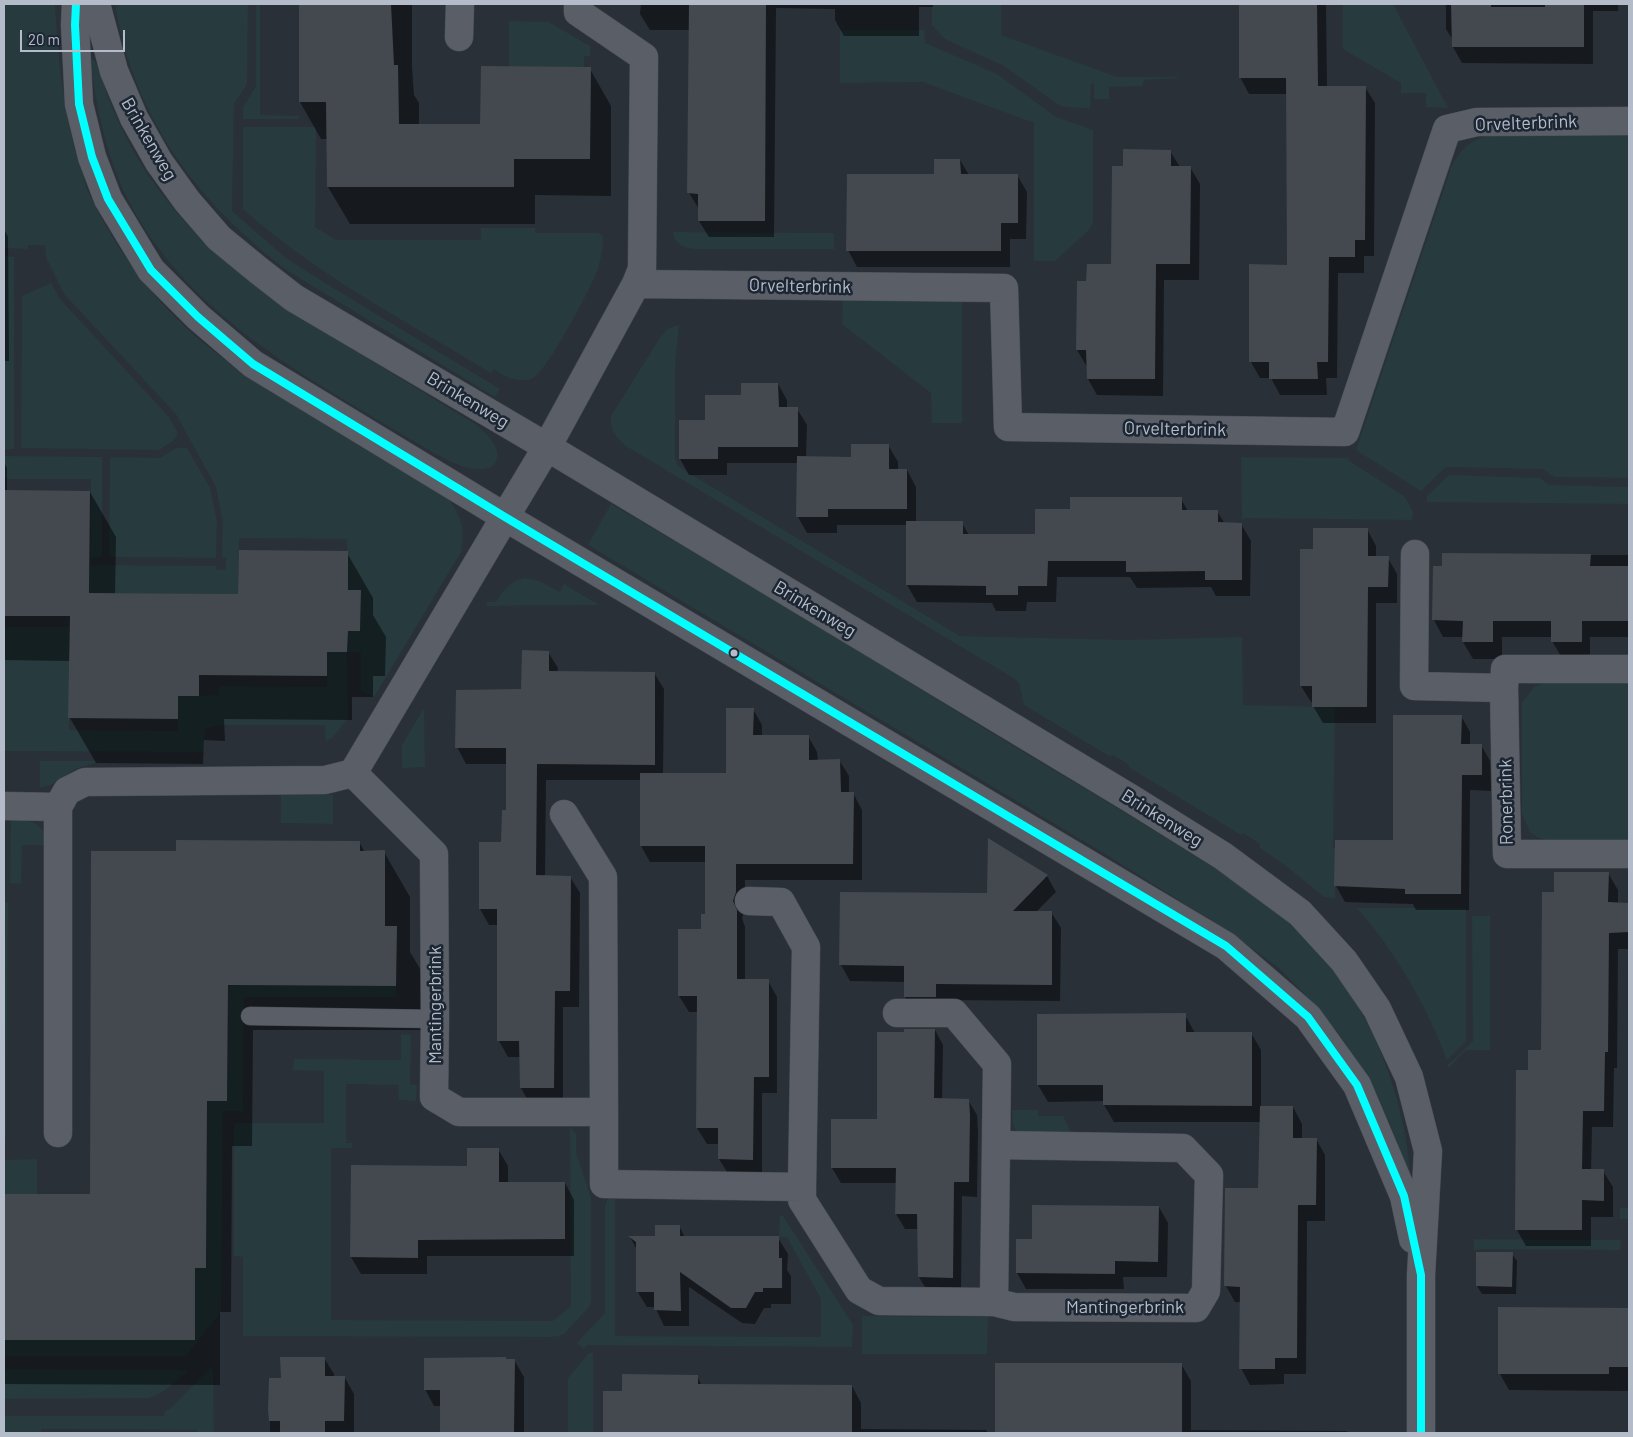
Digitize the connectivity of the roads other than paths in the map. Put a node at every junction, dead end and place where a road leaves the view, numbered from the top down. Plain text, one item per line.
1 (76, 4) edge
2 (96, 4) edge
3 (460, 4) edge
4 (578, 4) edge
5 (460, 37) dead end
6 (1629, 121) edge
7 (636, 284) junction
8 (547, 447) junction
9 (505, 517) junction
10 (1415, 554) dead end
11 (1629, 669) edge
12 (1504, 688) junction
13 (353, 772) junction
14 (4, 806) edge
15 (58, 807) junction
16 (564, 814) dead end
17 (1629, 854) edge
18 (749, 901) dead end
19 (897, 1013) dead end
20 (250, 1016) dead end
21 (435, 1019) junction
22 (604, 1112) junction
23 (58, 1133) dead end
24 (996, 1146) junction
25 (802, 1187) junction
26 (1421, 1275) junction
27 (994, 1302) junction
28 (1421, 1433) edge

1 - 9 street, Brinkenweg
2 - 8 street, Brinkenweg
3 - 5 street
4 - 7 street
6 - 7 street, Orvelterbrink
7 - 8 street
8 - 9 street
8 - 26 street, Brinkenweg
9 - 13 street
9 - 26 street, Brinkenweg
10 - 12 street
11 - 12 street, Ronerbrink
12 - 17 street, Ronerbrink
13 - 15 street
13 - 21 street, Mantingerbrink
14 - 15 street
15 - 23 street
16 - 22 street
18 - 25 street, Mantingerbrink
19 - 24 street
20 - 21 lane
21 - 22 street, Mantingerbrink
22 - 25 street
24 - 27 street
24 - 27 street, Mantingerbrink
25 - 27 street, Mantingerbrink
26 - 28 street, Brinkenweg

